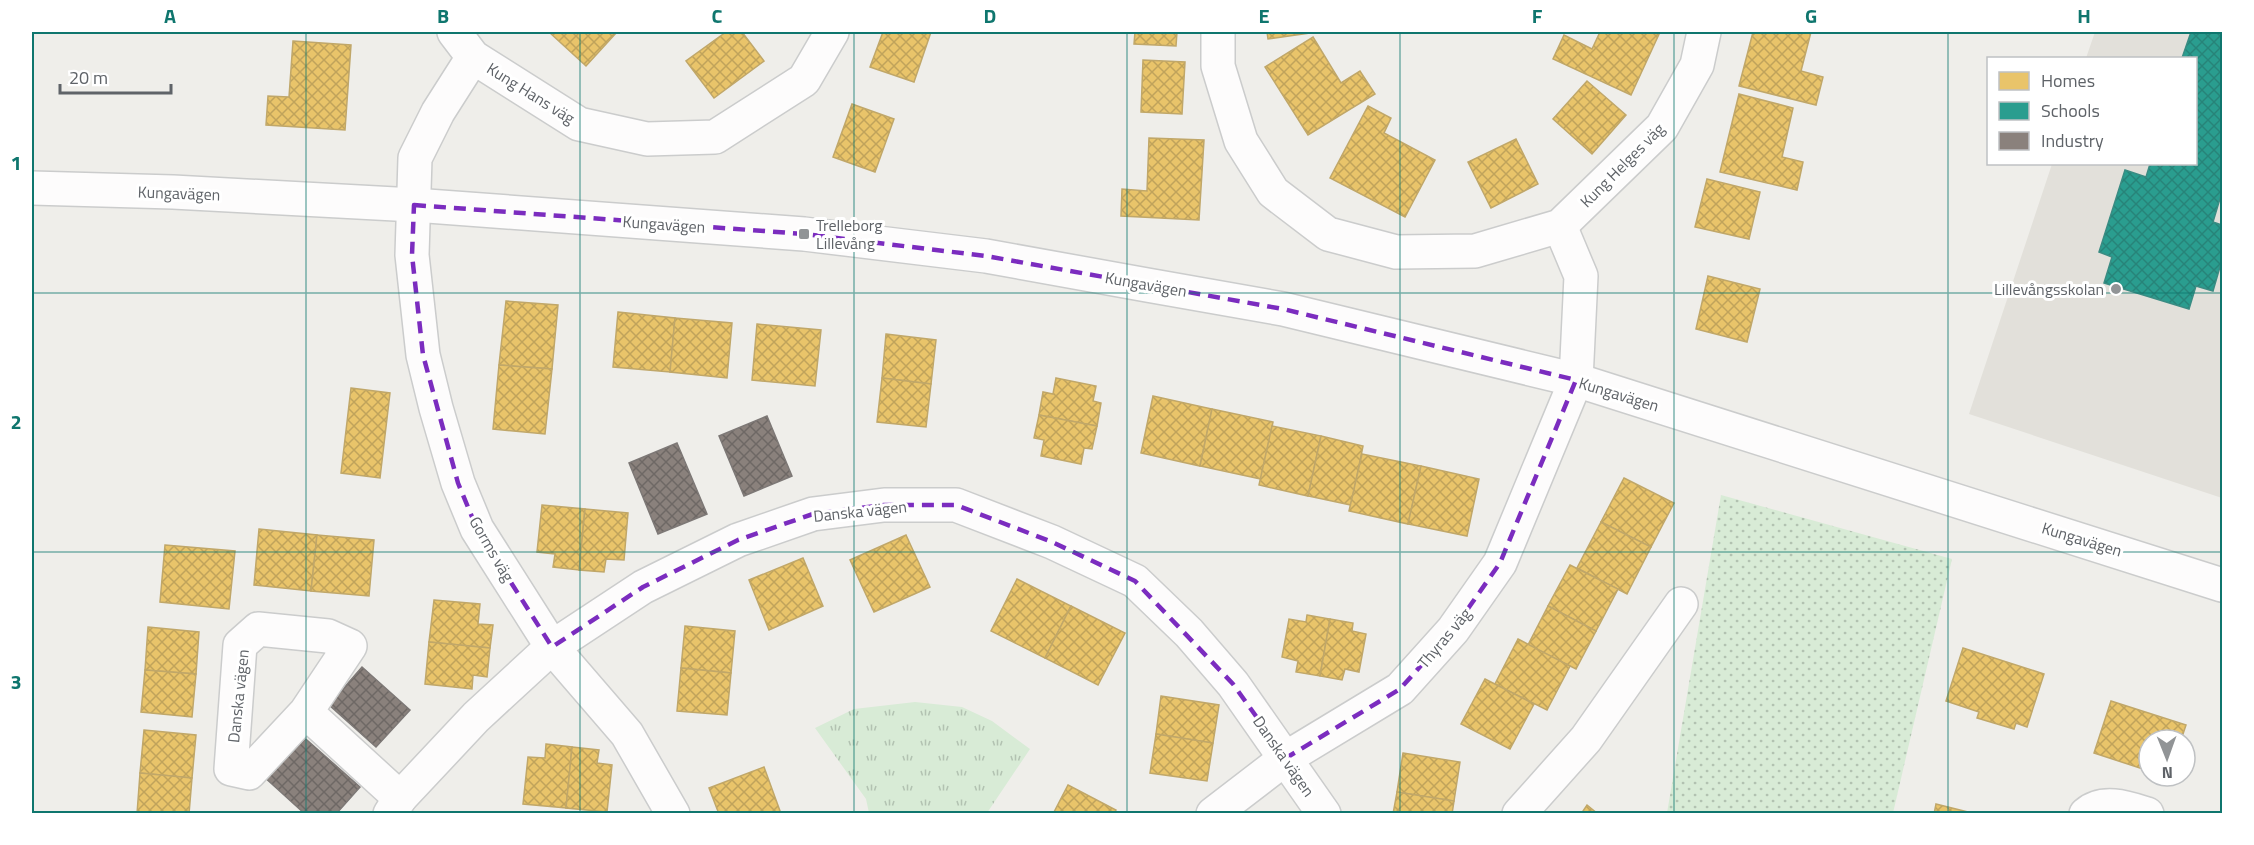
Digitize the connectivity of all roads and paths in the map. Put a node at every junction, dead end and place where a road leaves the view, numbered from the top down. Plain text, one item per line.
1 (454, 32) edge
2 (832, 32) edge
3 (1218, 32) edge
4 (1704, 32) edge
5 (473, 57) junction
6 (32, 188) edge
7 (414, 205) junction
8 (1560, 226) junction
9 (1576, 380) junction
10 (2223, 585) edge
11 (1681, 604) dead end
12 (552, 647) junction
13 (306, 712) junction
14 (1286, 758) junction
15 (395, 806) edge
16 (673, 813) edge
17 (1213, 813) edge
18 (1324, 813) edge
19 (1519, 813) edge
20 (2086, 813) edge
21 (2147, 813) edge

1 - 5 street, Kung Hans väg
2 - 5 street, Kung Hans väg
3 - 8 street, Kung Helges väg
4 - 8 street, Kung Helges väg
5 - 7 street, Kung Hans väg
6 - 7 street, Kungavägen
7 - 9 street, Kungavägen
7 - 12 street, Gorms väg
8 - 9 street
9 - 10 street, Kungavägen
9 - 14 street, Thyras väg
11 - 19 street
12 - 14 street, Danska vägen
12 - 15 street, Danska vägen
12 - 16 street, Gorms väg
13 - 13 street, Danska vägen
13 - 15 street, Danska vägen
14 - 17 street, Thyras väg
14 - 18 street, Danska vägen
20 - 21 street

